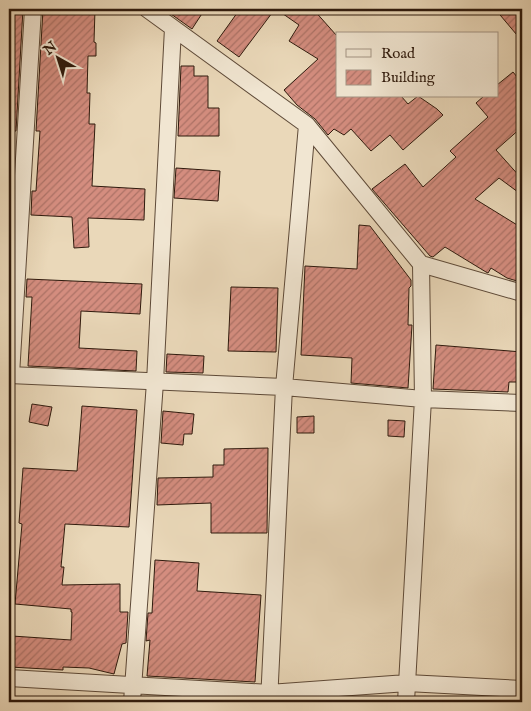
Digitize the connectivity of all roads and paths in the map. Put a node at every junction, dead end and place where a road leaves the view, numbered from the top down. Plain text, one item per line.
1 (33, 9) edge
2 (147, 9) edge
3 (173, 28) junction
4 (307, 125) junction
5 (421, 264) junction
6 (522, 293) edge
7 (10, 375) edge
8 (155, 382) junction
9 (284, 387) junction
10 (423, 399) junction
11 (522, 403) edge
12 (9, 678) edge
13 (406, 684) junction
14 (522, 689) edge
15 (133, 694) edge
16 (269, 698) edge
17 (406, 702) edge

1 - 7 street
2 - 3 street
3 - 4 street
3 - 8 street
4 - 5 street
4 - 9 street
5 - 6 street
5 - 10 street
7 - 8 street
8 - 9 street
8 - 15 street
9 - 10 street
9 - 16 street
10 - 11 street
10 - 13 street
12 - 15 street
13 - 14 street
13 - 16 street
13 - 17 street
15 - 16 street

